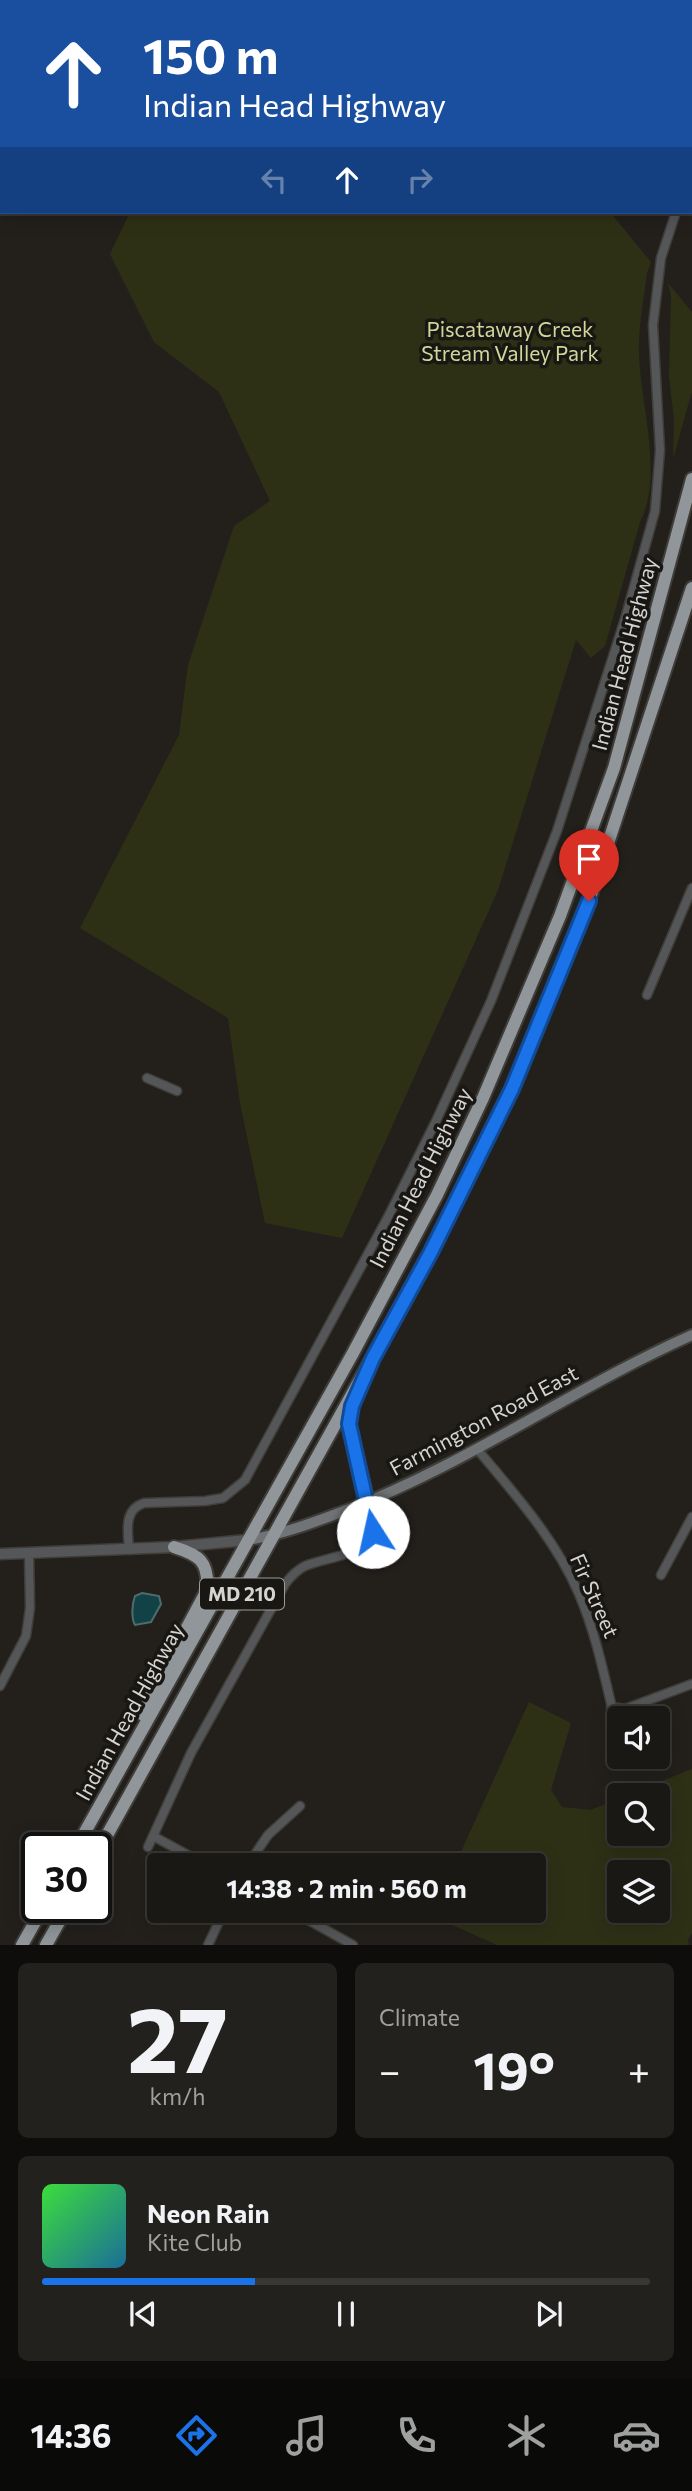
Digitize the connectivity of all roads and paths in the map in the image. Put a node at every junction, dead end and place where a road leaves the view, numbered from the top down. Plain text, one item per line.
1 (675, 214) edge
2 (692, 479) edge
3 (692, 588) edge
4 (692, 888) edge
5 (647, 995) dead end
6 (147, 1078) dead end
7 (177, 1091) dead end
8 (692, 1335) edge
9 (373, 1358) junction
10 (477, 1449) junction
11 (368, 1502) junction
12 (692, 1517) edge
13 (274, 1536) junction
14 (247, 1540) junction
15 (174, 1547) junction
16 (129, 1550) junction
17 (0, 1554) edge
18 (29, 1554) junction
19 (661, 1575) dead end
20 (692, 1684) edge
21 (0, 1686) edge
22 (611, 1706) edge
23 (633, 1706) edge
24 (126, 1759) junction
25 (300, 1806) dead end
26 (85, 1832) edge
27 (109, 1832) edge
28 (153, 1836) junction
29 (148, 1847) dead end
30 (184, 1853) edge
31 (256, 1853) edge
32 (34, 1923) edge
33 (58, 1923) edge
34 (218, 1923) edge
35 (314, 1923) edge
36 (22, 1945) edge
37 (46, 1945) edge
38 (208, 1945) edge
39 (354, 1945) edge

1 - 16 street
2 - 14 highway, Indian Head Highway / MD 210
3 - 9 highway, Indian Head Highway / MD 210
4 - 5 street
6 - 7 street
8 - 10 main road, Farmington Road East
9 - 11 highway
9 - 13 highway, Indian Head Highway / MD 210
10 - 11 main road, Farmington Road East
10 - 22 street, Fir Street
11 - 13 main road, Farmington Road East
11 - 28 street
12 - 19 street
13 - 14 main road, Farmington Road East
13 - 27 highway, Indian Head Highway / MD 210
14 - 15 street
14 - 24 highway, Indian Head Highway / MD 210
15 - 16 street
15 - 24 highway
16 - 18 street
17 - 18 street
18 - 21 street
20 - 23 street
24 - 26 highway, Indian Head Highway / MD 210
25 - 31 street
28 - 29 street
28 - 30 street
32 - 36 highway
33 - 37 highway
34 - 38 street
35 - 39 street

